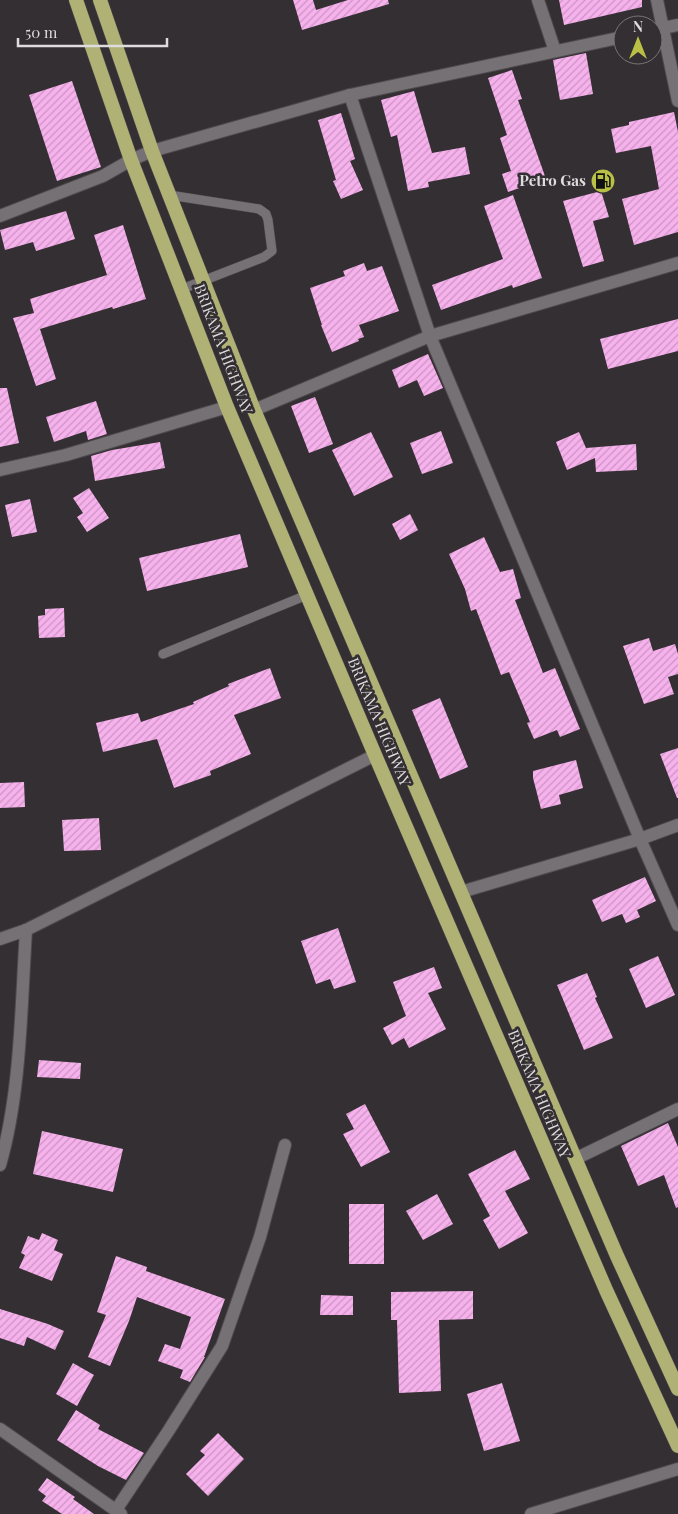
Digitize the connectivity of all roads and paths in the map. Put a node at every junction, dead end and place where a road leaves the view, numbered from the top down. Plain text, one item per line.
1 (76, 0) edge
2 (100, 0) edge
3 (538, 0) edge
4 (657, 0) edge
5 (658, 15) edge
6 (678, 24) edge
7 (663, 28) edge
8 (613, 39) edge
9 (663, 47) edge
10 (555, 51) junction
11 (350, 95) junction
12 (678, 101) edge
13 (152, 152) junction
14 (131, 160) junction
15 (169, 195) junction
16 (0, 216) edge
17 (678, 263) edge
18 (203, 281) junction
19 (182, 289) junction
20 (430, 336) junction
21 (228, 407) junction
22 (254, 410) junction
23 (0, 470) edge
24 (307, 595) junction
25 (163, 654) dead end
26 (374, 754) junction
27 (678, 825) edge
28 (640, 839) junction
29 (461, 892) junction
30 (678, 925) edge
31 (26, 930) junction
32 (0, 939) edge
33 (678, 1109) edge
34 (285, 1145) dead end
35 (577, 1158) junction
36 (0, 1165) edge
37 (678, 1389) edge
38 (0, 1429) edge
39 (678, 1446) edge
40 (678, 1469) edge
41 (118, 1512) edge
42 (531, 1514) edge

1 - 14 highway, BRIKAMA HIGHWAY
2 - 13 highway, BRIKAMA HIGHWAY
3 - 10 street
4 - 5 street
6 - 7 street
8 - 10 street
9 - 12 street
10 - 11 street
11 - 13 street
11 - 20 street
13 - 14 street
13 - 15 highway, BRIKAMA HIGHWAY
14 - 16 street
14 - 19 highway, BRIKAMA HIGHWAY
15 - 18 highway, BRIKAMA HIGHWAY
15 - 18 lane
17 - 20 street
18 - 19 lane
18 - 22 highway, BRIKAMA HIGHWAY
19 - 21 highway, BRIKAMA HIGHWAY
20 - 22 street
20 - 28 street
21 - 23 street
21 - 24 highway, BRIKAMA HIGHWAY
22 - 29 highway, BRIKAMA HIGHWAY
24 - 25 lane
24 - 26 highway, BRIKAMA HIGHWAY
26 - 31 street
26 - 39 highway, BRIKAMA HIGHWAY
27 - 28 street
28 - 29 street
28 - 30 street
29 - 35 highway, BRIKAMA HIGHWAY
31 - 32 street
31 - 36 street
33 - 35 street
34 - 41 street
35 - 37 highway, BRIKAMA HIGHWAY
38 - 41 street
40 - 42 street

